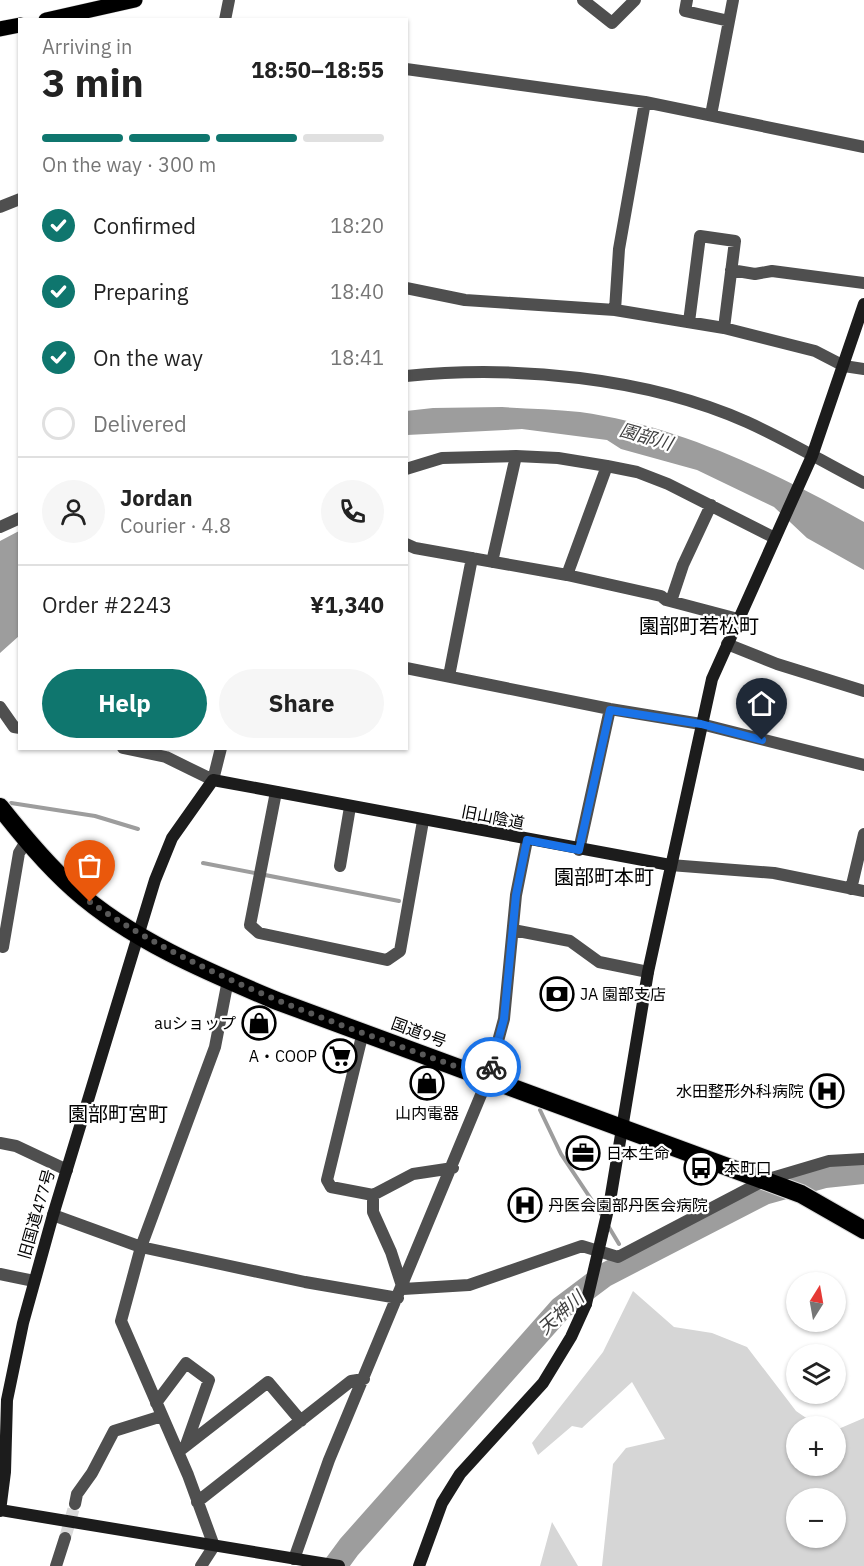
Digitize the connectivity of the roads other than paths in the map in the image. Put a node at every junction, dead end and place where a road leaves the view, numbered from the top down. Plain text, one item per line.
1 (135, 0) edge
2 (229, 0) edge
3 (583, 0) edge
4 (635, 0) edge
5 (687, 0) edge
6 (733, 0) edge
7 (55, 18) edge
8 (225, 18) edge
9 (729, 21) junction
10 (18, 25) edge
11 (0, 29) edge
12 (408, 69) edge
13 (645, 102) junction
14 (711, 115) junction
15 (864, 147) edge
16 (18, 200) edge
17 (0, 207) edge
18 (731, 270) junction
19 (864, 283) edge
20 (408, 288) edge
21 (864, 304) edge
22 (615, 310) junction
23 (689, 322) junction
24 (724, 328) junction
25 (844, 366) junction
26 (864, 369) edge
27 (408, 376) edge
28 (516, 456) junction
29 (810, 459) junction
30 (608, 466) junction
31 (408, 468) edge
32 (864, 483) edge
33 (711, 505) junction
34 (18, 519) edge
35 (0, 527) edge
36 (777, 534) junction
37 (408, 545) edge
38 (472, 558) junction
39 (492, 562) junction
40 (567, 575) junction
41 (671, 601) junction
42 (738, 619) junction
43 (727, 644) junction
44 (408, 668) edge
45 (448, 676) junction
46 (864, 691) edge
47 (0, 707) edge
48 (610, 710) junction
49 (701, 724) junction
50 (18, 728) edge
51 (134, 750) edge
52 (220, 750) edge
53 (864, 765) edge
54 (213, 780) junction
55 (276, 792) junction
56 (0, 807) edge
57 (350, 807) junction
58 (423, 820) junction
59 (864, 834) edge
60 (27, 840) junction
61 (527, 840) junction
62 (579, 850) junction
63 (340, 866) dead end
64 (670, 866) junction
65 (851, 889) junction
66 (864, 891) edge
67 (513, 930) junction
68 (140, 934) junction
69 (0, 946) edge
70 (648, 972) junction
71 (228, 980) junction
72 (363, 1032) junction
73 (488, 1078) junction
74 (621, 1127) junction
75 (0, 1143) edge
76 (864, 1159) edge
77 (453, 1168) junction
78 (67, 1170) junction
79 (769, 1182) junction
80 (373, 1195) junction
81 (53, 1215) junction
82 (864, 1230) edge
83 (141, 1247) junction
84 (0, 1274) edge
85 (34, 1281) junction
86 (400, 1294) junction
87 (364, 1379) junction
88 (4, 1399) edge
89 (156, 1402) junction
90 (162, 1416) junction
91 (301, 1421) junction
92 (182, 1449) junction
93 (197, 1502) junction
94 (75, 1504) tunnel mouth
95 (0, 1510) edge
96 (65, 1538) tunnel mouth
97 (214, 1546) junction
98 (294, 1559) junction
99 (56, 1566) edge
100 (201, 1566) edge
101 (336, 1566) edge
102 (419, 1566) edge

1 - 7 main road
2 - 8 street
3 - 4 street
5 - 9 street
6 - 9 street
9 - 14 street
10 - 11 main road
12 - 13 street
13 - 14 street
13 - 22 street
14 - 15 street
16 - 17 street
18 - 19 street
18 - 23 street
18 - 24 street
20 - 22 street
21 - 25 street
22 - 23 street
23 - 24 street
24 - 25 street
25 - 26 street
25 - 29 street
27 - 29 street
28 - 30 street
28 - 31 street
28 - 39 street
29 - 32 street
29 - 36 street
30 - 33 street
30 - 40 street
33 - 36 street
33 - 41 street
34 - 35 street
36 - 42 street
37 - 38 street
38 - 39 street
38 - 45 street
39 - 40 street
40 - 41 street
41 - 42 street
42 - 43 street
43 - 46 street
43 - 49 street
44 - 45 street
45 - 48 street
47 - 50 street
48 - 49 street
48 - 62 street
49 - 53 street
49 - 64 street
51 - 54 street, 旧山陰道
52 - 54 street
54 - 55 street, 旧山陰道
54 - 68 street, 旧国道477号
55 - 57 street, 旧山陰道
55 - 58 street
56 - 60 highway, 国道9号
57 - 58 street, 旧山陰道
57 - 63 street
58 - 61 street, 旧山陰道
59 - 65 street
60 - 68 highway, 国道9号
60 - 69 street
61 - 62 street, 旧山陰道
61 - 67 street
62 - 64 street, 旧山陰道
64 - 65 street, 旧山陰道
64 - 70 street
65 - 66 street, 旧山陰道
67 - 70 street
67 - 73 street
68 - 71 highway, 国道9号
68 - 78 street, 旧国道477号
70 - 74 street
71 - 72 highway, 国道9号
71 - 83 street
72 - 73 highway, 国道9号
72 - 80 street
73 - 74 highway, 国道9号
73 - 77 street
74 - 79 highway, 国道9号
74 - 102 street, bridge
75 - 78 street
76 - 79 street
77 - 80 street
77 - 86 street
78 - 81 street, 旧国道477号
79 - 82 highway, 国道9号
79 - 86 street
80 - 86 street
81 - 83 street
81 - 85 street, 旧国道477号
83 - 86 street
83 - 89 street
84 - 85 street
85 - 88 street, 旧国道477号
86 - 87 street
87 - 91 street
87 - 98 street
88 - 95 street, 旧国道477号
89 - 90 street
89 - 92 street
90 - 92 street
90 - 94 street
91 - 92 street
91 - 93 street
92 - 93 street
93 - 97 street
95 - 97 street
96 - 99 street
97 - 98 street
97 - 100 street
98 - 101 street

